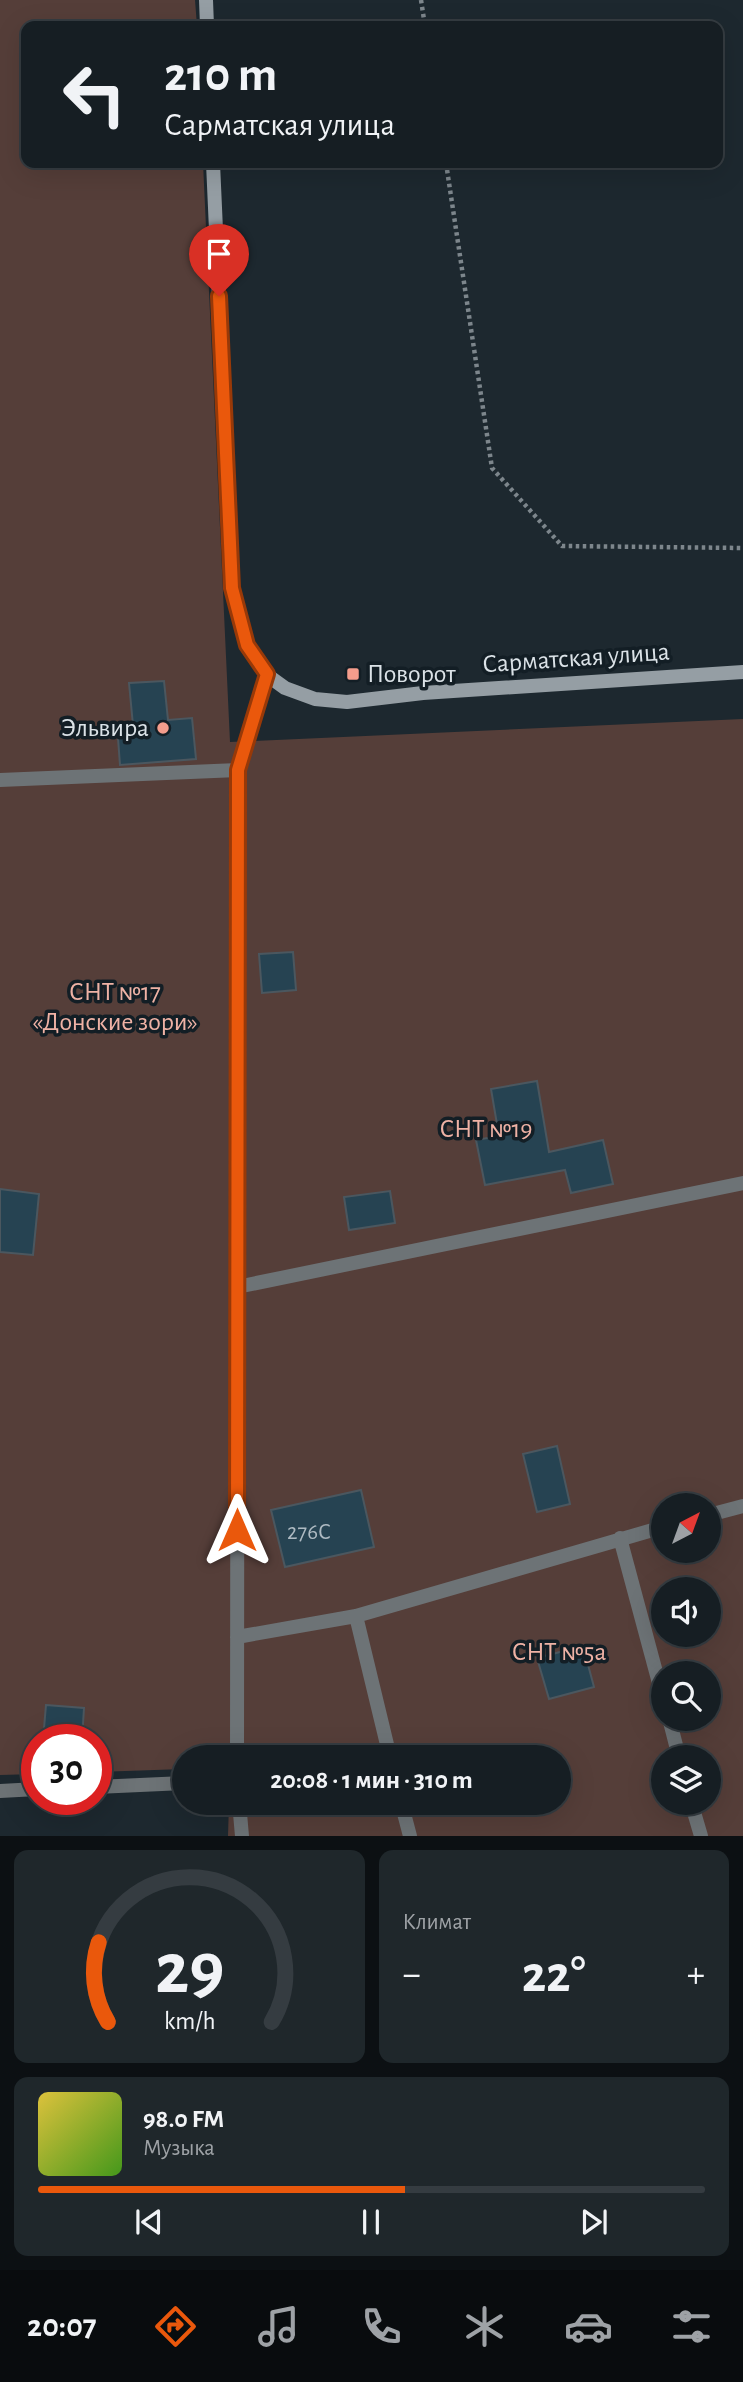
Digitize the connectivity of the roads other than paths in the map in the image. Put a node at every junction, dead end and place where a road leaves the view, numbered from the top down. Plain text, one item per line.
1 (206, 0) edge
2 (207, 21) edge
3 (213, 168) edge
4 (743, 673) edge
5 (267, 674) junction
6 (238, 770) junction
7 (0, 780) edge
8 (743, 1183) edge
9 (237, 1287) junction
10 (743, 1506) edge
11 (721, 1512) edge
12 (651, 1530) edge
13 (620, 1538) junction
14 (356, 1616) junction
15 (237, 1637) junction
16 (653, 1661) edge
17 (237, 1745) edge
18 (387, 1745) edge
19 (172, 1784) edge
20 (112, 1786) edge
21 (21, 1790) edge
22 (0, 1791) edge
23 (240, 1815) edge
24 (404, 1815) edge
25 (695, 1815) edge
26 (242, 1836) edge
27 (410, 1836) edge
28 (701, 1836) edge

1 - 2 main road
3 - 5 main road, Сарматская улица
4 - 5 main road, Сарматская улица
5 - 6 street
6 - 7 street
6 - 9 street
8 - 9 street
9 - 15 street
10 - 11 street
12 - 13 street
13 - 14 street
13 - 16 street
14 - 15 street
14 - 18 street
15 - 17 street
19 - 20 street
21 - 22 street
23 - 26 street
24 - 27 street
25 - 28 street

